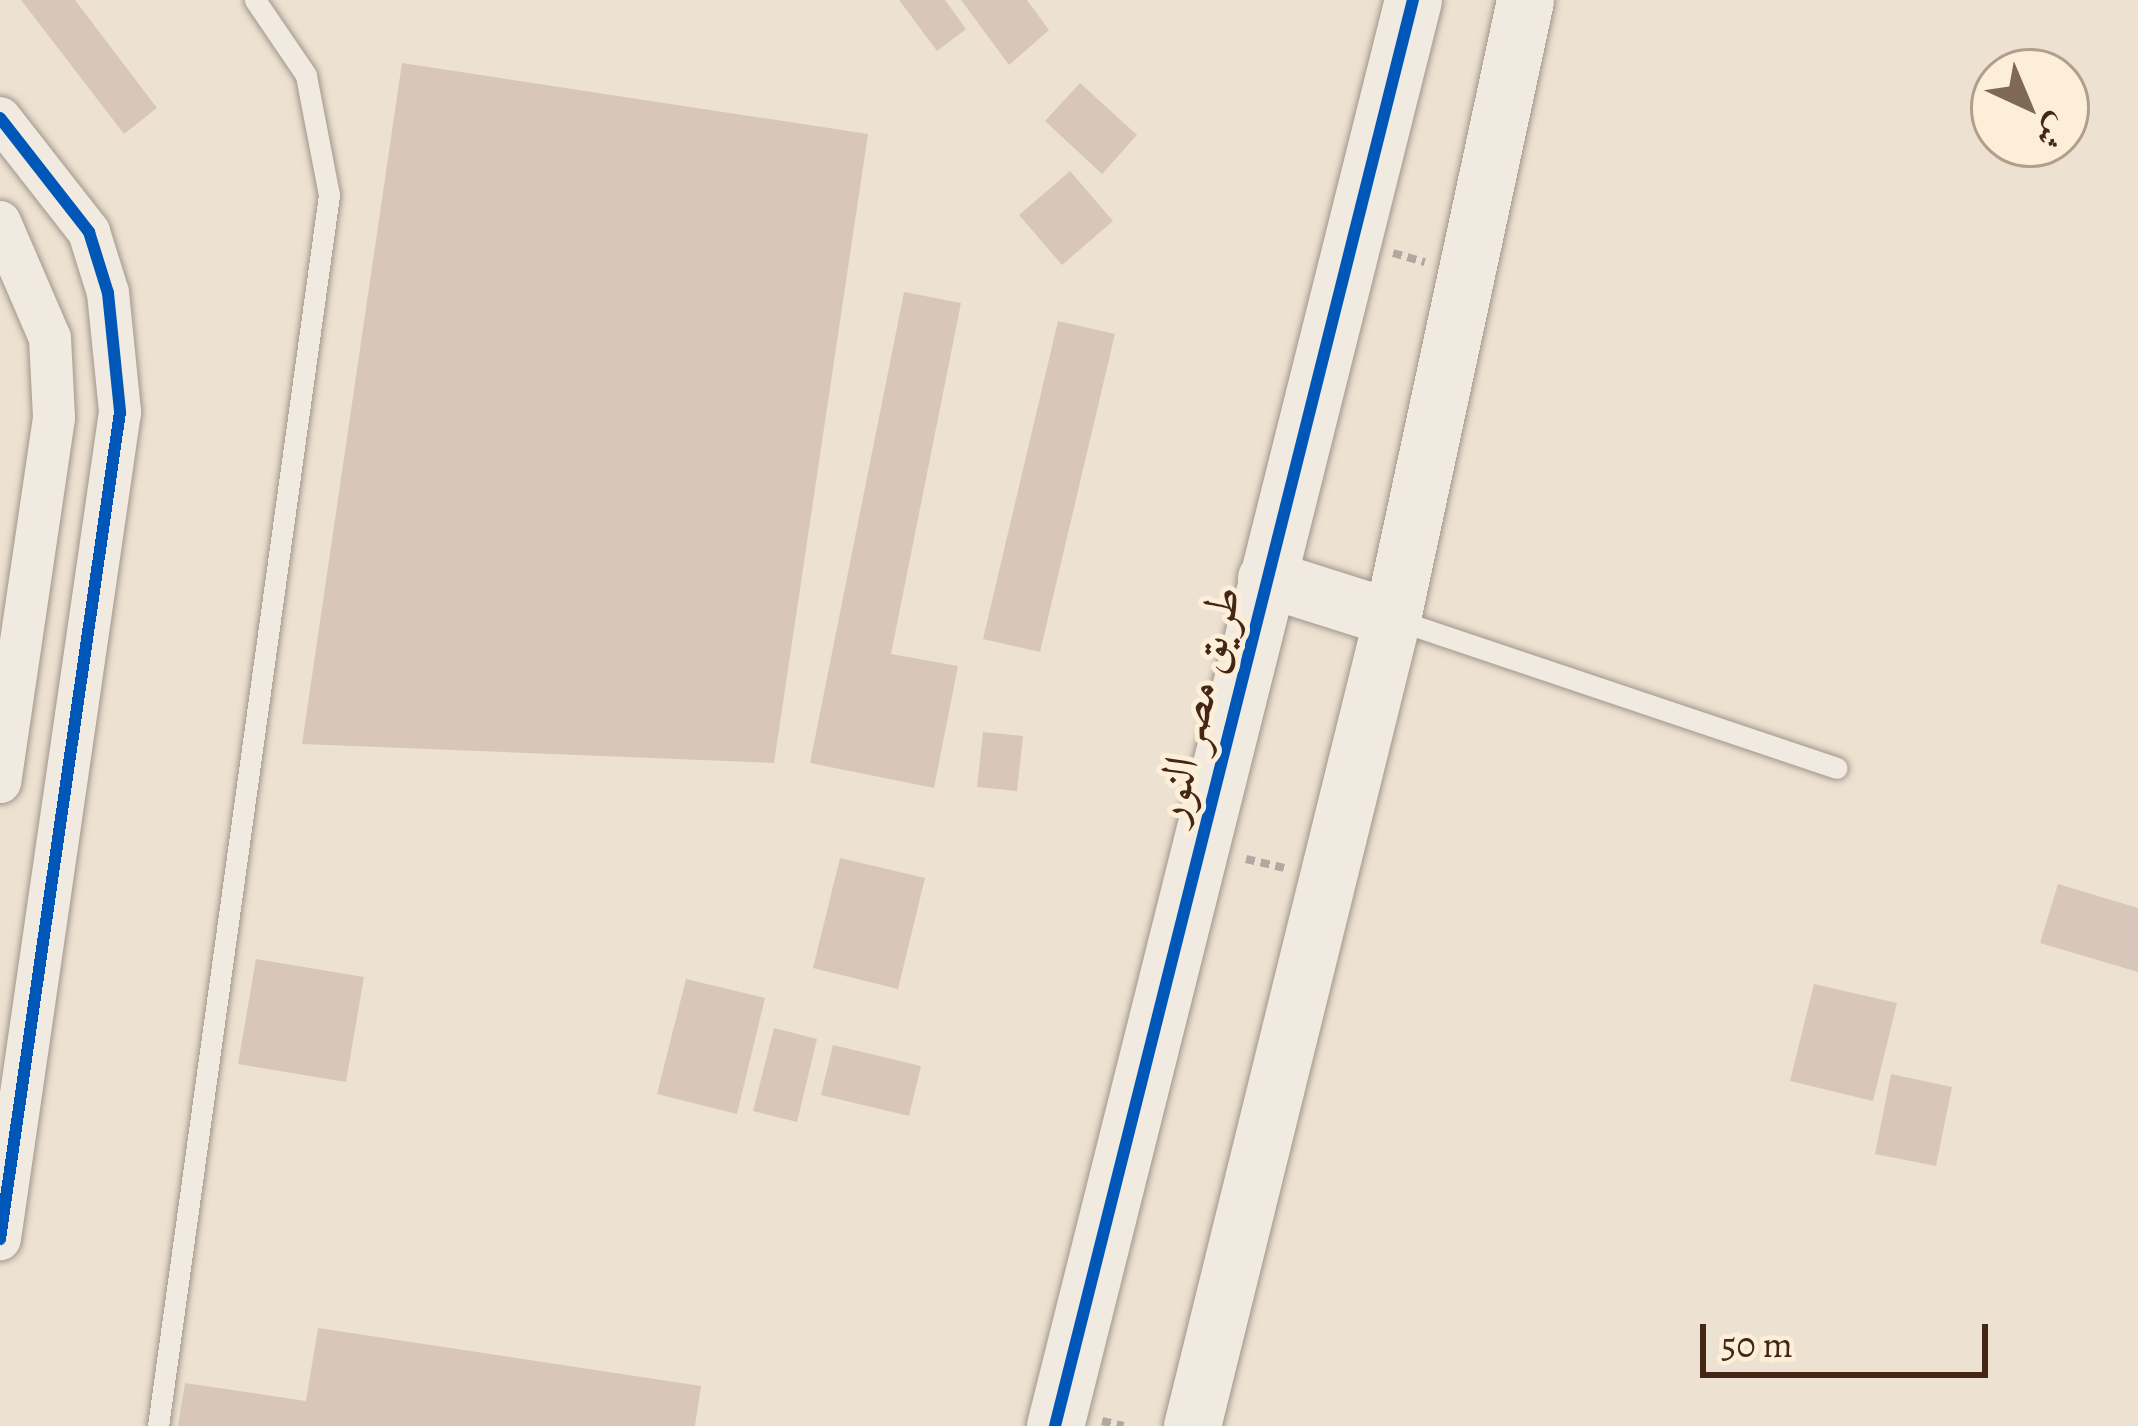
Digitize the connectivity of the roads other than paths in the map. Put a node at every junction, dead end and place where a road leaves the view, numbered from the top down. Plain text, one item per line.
1 (255, 0) edge
2 (1413, 0) edge
3 (278, 11) edge
4 (1526, 12) edge
5 (0, 118) edge
6 (0, 222) edge
7 (1266, 578) junction
8 (1393, 619) junction
9 (8, 674) edge
10 (1838, 768) dead end
11 (0, 782) edge
12 (10, 1099) edge
13 (0, 1239) edge
14 (158, 1426) edge
15 (1055, 1426) edge
16 (1192, 1426) edge

1 - 3 lane
2 - 7 street, طريق مصر النور
3 - 14 lane
4 - 8 street
5 - 12 street
6 - 9 street
7 - 8 street
7 - 15 street, طريق مصر النور
8 - 10 lane
8 - 16 street
9 - 11 street
12 - 13 street

